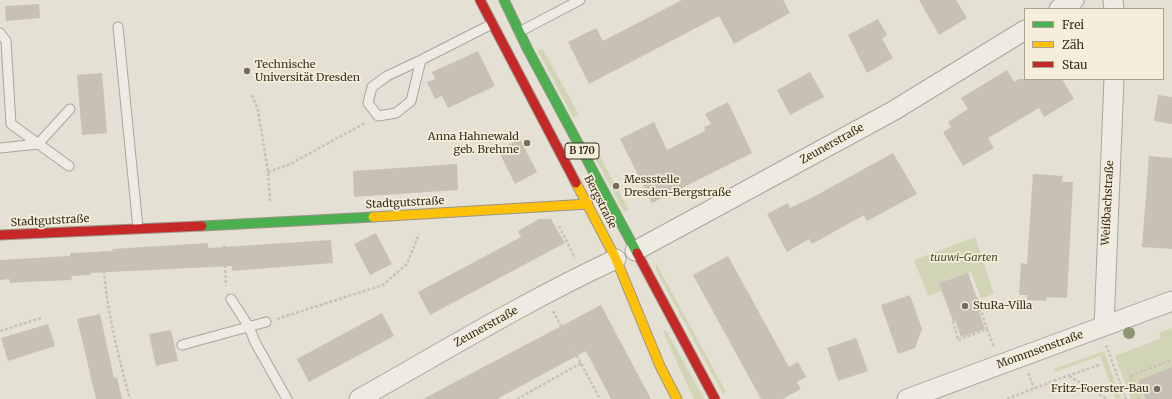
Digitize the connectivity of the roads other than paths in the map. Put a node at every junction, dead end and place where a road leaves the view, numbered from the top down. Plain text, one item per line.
1 (480, 0) edge
2 (504, 0) edge
3 (580, 0) edge
4 (1074, 0) edge
5 (1061, 8) edge
6 (492, 24) junction
7 (118, 27) dead end
8 (1024, 31) edge
9 (519, 32) junction
10 (0, 33) edge
11 (422, 60) junction
12 (1114, 80) edge
13 (70, 108) dead end
14 (38, 144) junction
15 (0, 148) edge
16 (69, 166) dead end
17 (588, 204) junction
18 (138, 228) junction
19 (0, 235) edge
20 (635, 251) junction
21 (616, 259) junction
22 (231, 299) road end
23 (1172, 301) edge
24 (266, 322) road end
25 (249, 327) junction
26 (1105, 335) junction
27 (182, 345) dead end
28 (367, 397) edge
29 (287, 399) edge
30 (677, 399) edge
31 (715, 399) edge
32 (907, 399) edge

1 - 6 main road, Bergstraße / B 170
2 - 9 main road, B 170
3 - 9 lane
4 - 5 street
6 - 11 lane
6 - 17 main road, Bergstraße / B 170
7 - 18 lane
8 - 20 street, Zeunerstraße
9 - 20 main road, B 170
10 - 14 lane
11 - 11 lane
12 - 26 street, Weißbachstraße
13 - 14 lane
14 - 15 lane
14 - 16 lane
17 - 18 main road, Stadtgutstraße
17 - 21 main road, Bergstraße / B 170
18 - 19 main road, Stadtgutstraße
20 - 31 main road, B 170
21 - 28 street, Zeunerstraße
21 - 30 main road, Bergstraße / B 170
22 - 25 lane
23 - 26 street, Mommsenstraße
24 - 25 lane
25 - 27 lane
25 - 29 lane
26 - 32 street, Mommsenstraße

